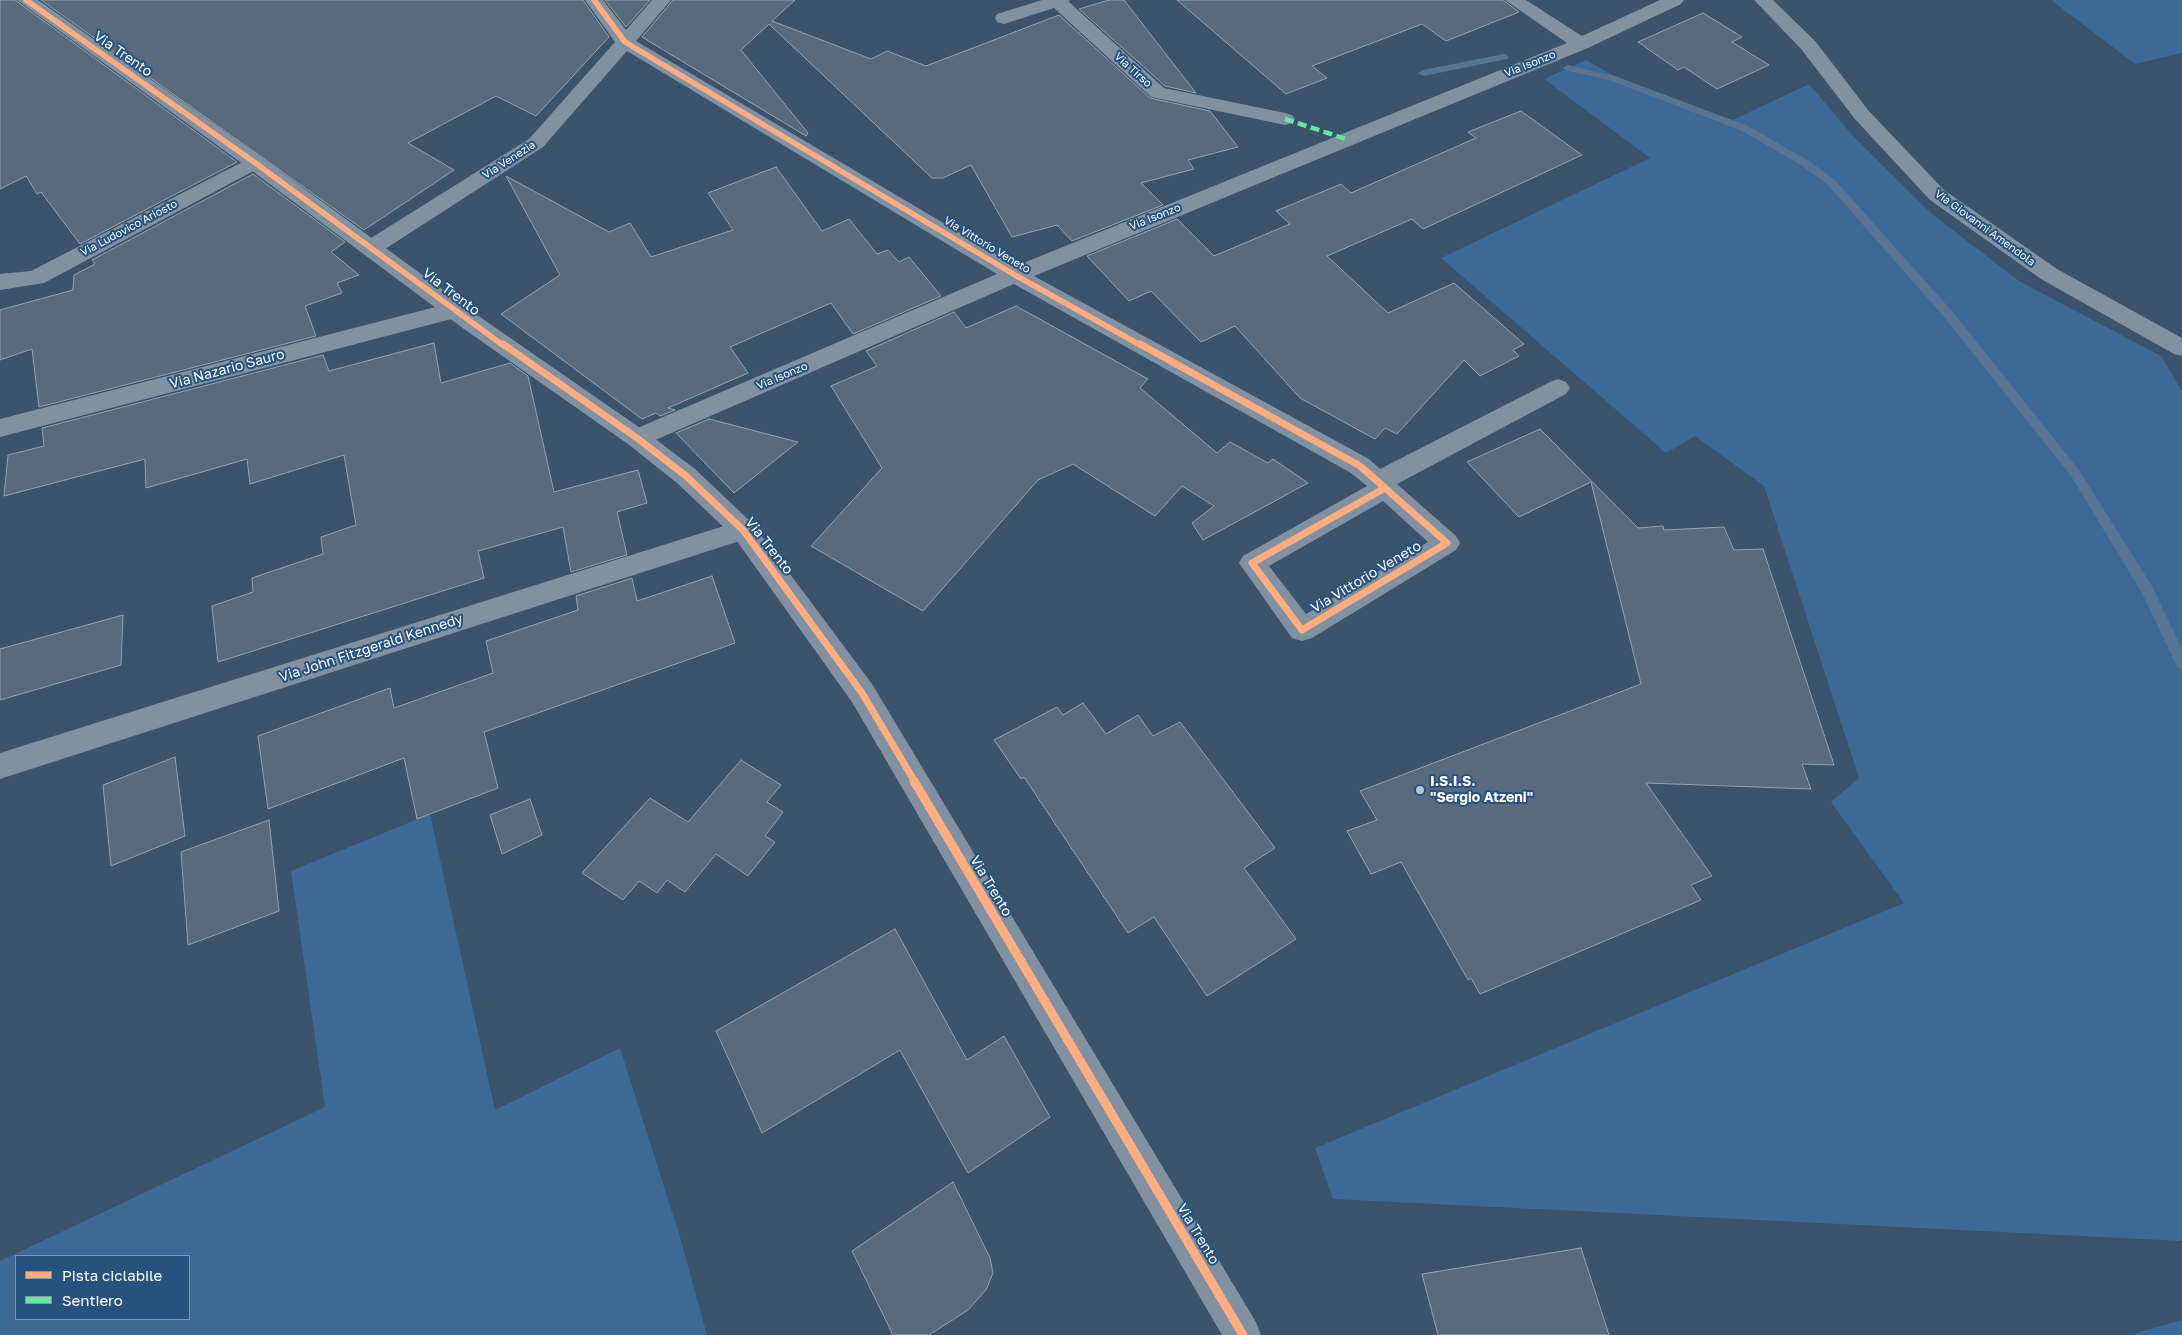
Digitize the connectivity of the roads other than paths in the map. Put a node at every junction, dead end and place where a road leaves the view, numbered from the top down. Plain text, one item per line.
1 (26, 0) edge
2 (594, 0) edge
3 (662, 0) edge
4 (1514, 0) edge
5 (1675, 0) edge
6 (1763, 0) edge
7 (1059, 1) edge
8 (1004, 18) dead end
9 (625, 42) junction
10 (1581, 44) junction
11 (1284, 119) dead end
12 (254, 162) junction
13 (371, 248) junction
14 (1016, 275) junction
15 (0, 282) edge
16 (455, 310) junction
17 (2182, 348) edge
18 (1558, 388) dead end
19 (0, 428) edge
20 (637, 438) junction
21 (1382, 485) junction
22 (743, 530) junction
23 (0, 766) edge
24 (1232, 1331) edge

1 - 12 street, Via Trento
2 - 9 street, Via Vittorio Veneto
3 - 9 street, Via Venezia
4 - 10 street
5 - 10 street, Via Isonzo
6 - 17 street, Via Giovanni Amendola
7 - 8 street, Via Tirso
7 - 11 street, Via Tirso
9 - 13 street, Via Venezia
9 - 14 street, Via Vittorio Veneto
10 - 14 street, Via Isonzo
12 - 13 street, Via Trento
12 - 15 street, Via Ludovico Ariosto
13 - 16 street, Via Trento
14 - 20 street, Via Isonzo
14 - 21 street, Via Vittorio Veneto
16 - 19 street, Via Nazario Sauro
16 - 20 street, Via Trento
18 - 21 street, Via Vittorio Veneto
20 - 22 street, Via Trento
21 - 21 street, Via Vittorio Veneto
22 - 23 street, Via John Fitzgerald Kennedy
22 - 24 street, Via Trento

